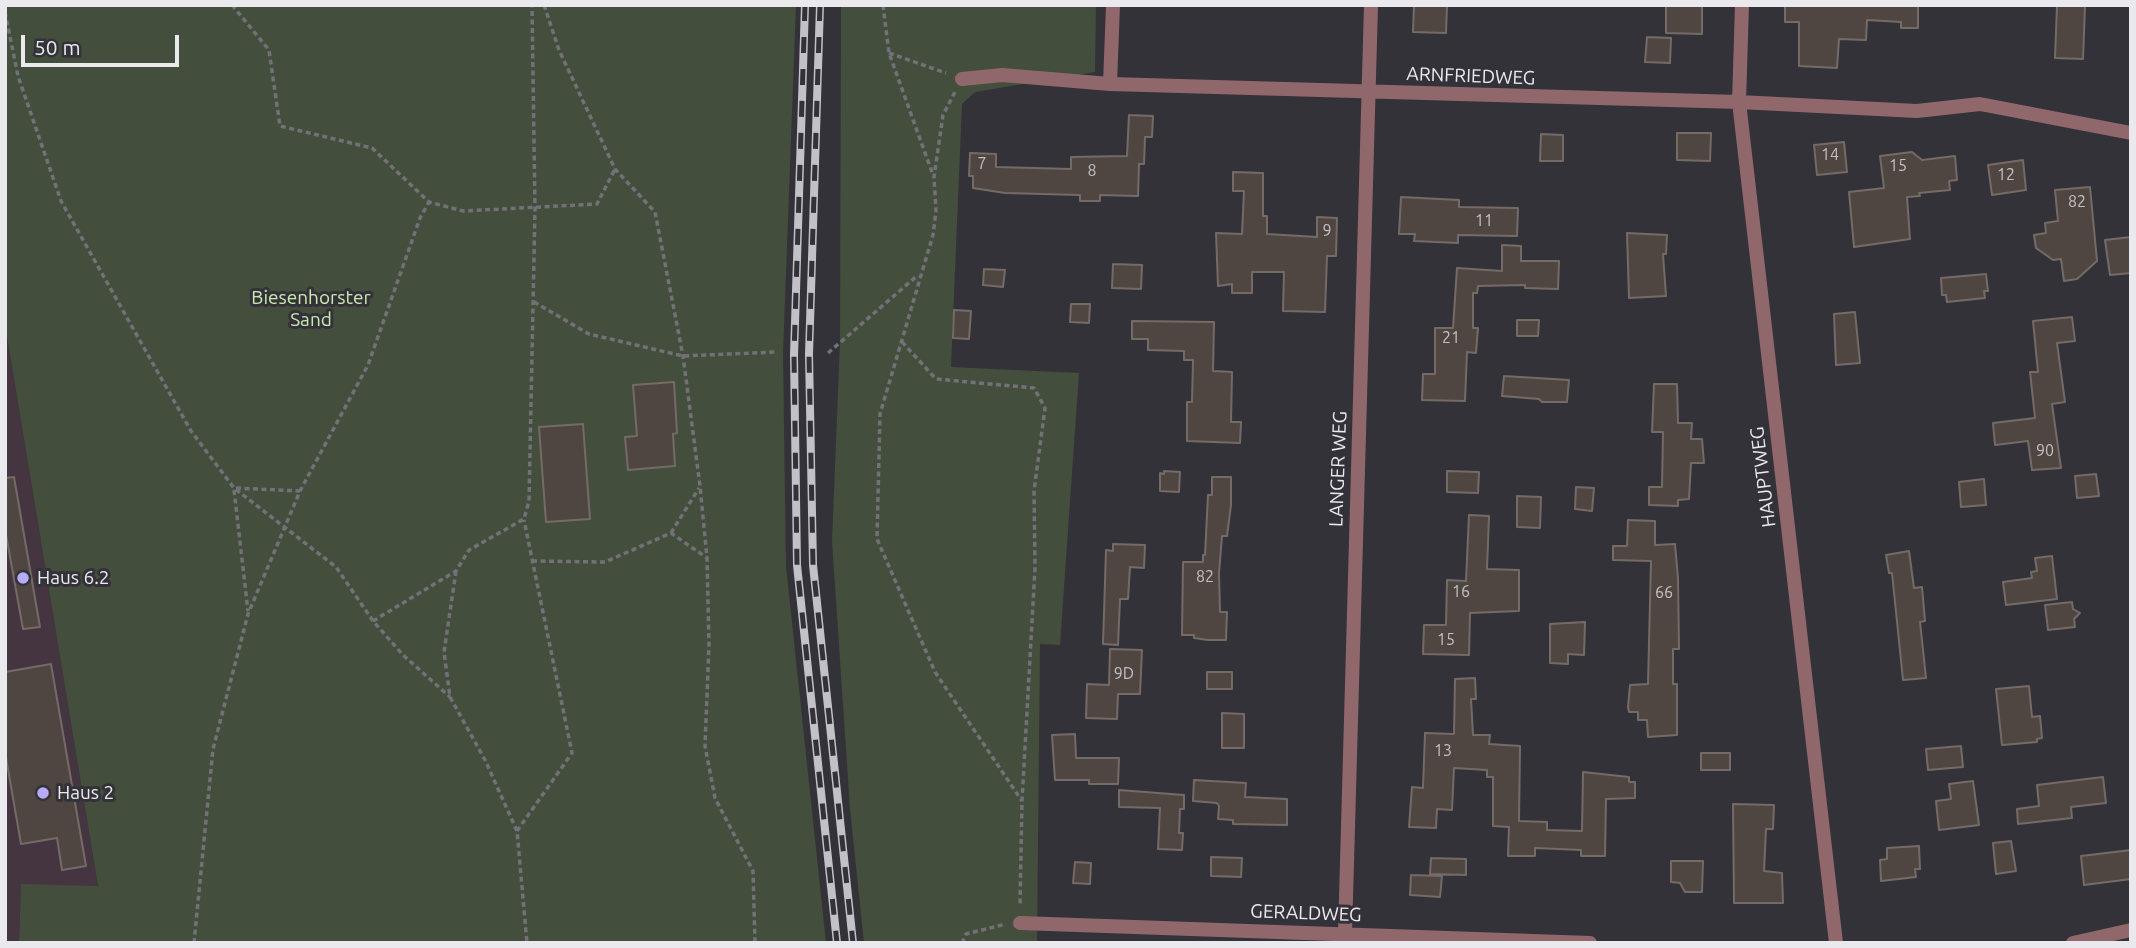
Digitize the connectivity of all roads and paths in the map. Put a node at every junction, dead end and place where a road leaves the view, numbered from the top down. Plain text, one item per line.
1 (232, 5) edge
2 (532, 5) edge
3 (544, 5) edge
4 (883, 5) edge
5 (1112, 5) edge
6 (1371, 5) edge
7 (1742, 5) edge
8 (5, 12) edge
9 (889, 53) junction
10 (962, 79) junction
11 (1110, 84) junction
12 (1368, 92) junction
13 (1738, 102) junction
14 (2131, 133) edge
15 (615, 169) junction
16 (934, 177) junction
17 (429, 202) junction
18 (535, 209) junction
19 (920, 274) junction
20 (534, 302) junction
21 (902, 342) junction
22 (776, 352) dead end
23 (828, 353) dead end
24 (683, 356) junction
25 (701, 486) junction
26 (234, 488) junction
27 (300, 491) junction
28 (524, 519) junction
29 (284, 529) junction
30 (671, 533) junction
31 (707, 558) junction
32 (531, 561) junction
33 (456, 571) junction
34 (248, 614) junction
35 (373, 621) junction
36 (450, 697) junction
37 (1022, 801) junction
38 (517, 831) junction
39 (1013, 923) junction
40 (2131, 930) edge
41 (1345, 934) junction
42 (1369, 939) edge
43 (194, 943) edge
44 (527, 943) edge
45 (755, 943) edge
46 (962, 943) edge
47 (1590, 943) edge
48 (1836, 943) edge
49 (2073, 943) edge

1 - 17 path
2 - 18 path
3 - 15 path
4 - 9 path
5 - 11 street
6 - 12 street, LANGER WEG
7 - 13 street, HAUPTWEG
8 - 26 path
9 - 10 path
9 - 16 path
10 - 11 street, ARNFRIEDWEG
10 - 16 path
11 - 12 street, ARNFRIEDWEG
12 - 13 street, ARNFRIEDWEG
12 - 41 street, LANGER WEG
13 - 14 street, ARNFRIEDWEG
13 - 48 street, HAUPTWEG
15 - 18 path
15 - 24 path
16 - 19 path
17 - 18 path
17 - 27 path
18 - 20 path
19 - 21 path
19 - 23 path
20 - 24 path
20 - 28 path
21 - 37 path
21 - 37 path
22 - 24 path
24 - 25 path
25 - 30 path
25 - 31 path
26 - 27 path
26 - 29 path
26 - 34 path
27 - 29 path
28 - 32 path
28 - 33 path
29 - 34 path
29 - 35 path
30 - 31 path
30 - 32 path
31 - 45 path
32 - 38 path
33 - 35 path
33 - 36 path
34 - 43 path
35 - 36 path
36 - 38 path
37 - 39 path
38 - 44 path
39 - 41 street, GERALDWEG
39 - 46 path
40 - 49 street
41 - 42 street, GERALDWEG
42 - 47 street, GERALDWEG

